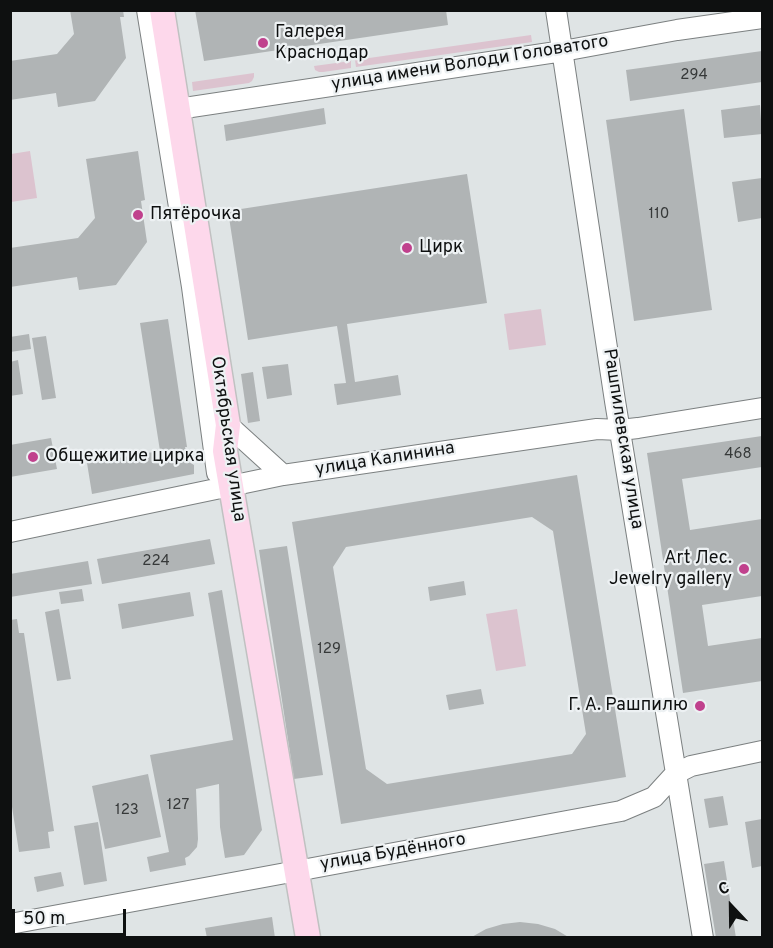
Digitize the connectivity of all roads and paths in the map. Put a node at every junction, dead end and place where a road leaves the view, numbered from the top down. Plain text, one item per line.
1 (147, 10) edge
2 (162, 10) edge
3 (556, 10) edge
4 (762, 18) edge
5 (563, 51) junction
6 (178, 109) junction
7 (762, 408) edge
8 (228, 425) junction
9 (620, 430) junction
10 (283, 475) junction
11 (226, 487) junction
12 (10, 532) edge
13 (762, 751) edge
14 (675, 774) junction
15 (291, 871) junction
16 (10, 924) edge
17 (296, 938) edge
18 (308, 938) edge
19 (703, 938) edge

1 - 11 street, Октябрьская улица
2 - 6 main road, Октябрьская улица
3 - 5 street, Рашпилевская улица
4 - 5 street, улица имени Володи Головатого
5 - 6 street, улица имени Володи Головатого
5 - 9 street, Рашпилевская улица
6 - 8 main road, Октябрьская улица
7 - 9 street, улица Калинина
8 - 10 street
8 - 11 main road, Октябрьская улица
9 - 10 street, улица Калинина
9 - 14 street, Рашпилевская улица
10 - 11 street, улица Калинина
11 - 12 street, улица Калинина
11 - 15 main road, Октябрьская улица
13 - 14 street, улица Будённого
14 - 15 street, улица Будённого
14 - 19 street, Рашпилевская улица
15 - 16 street, улица Будённого
15 - 17 street, Октябрьская улица
15 - 18 main road, Октябрьская улица

